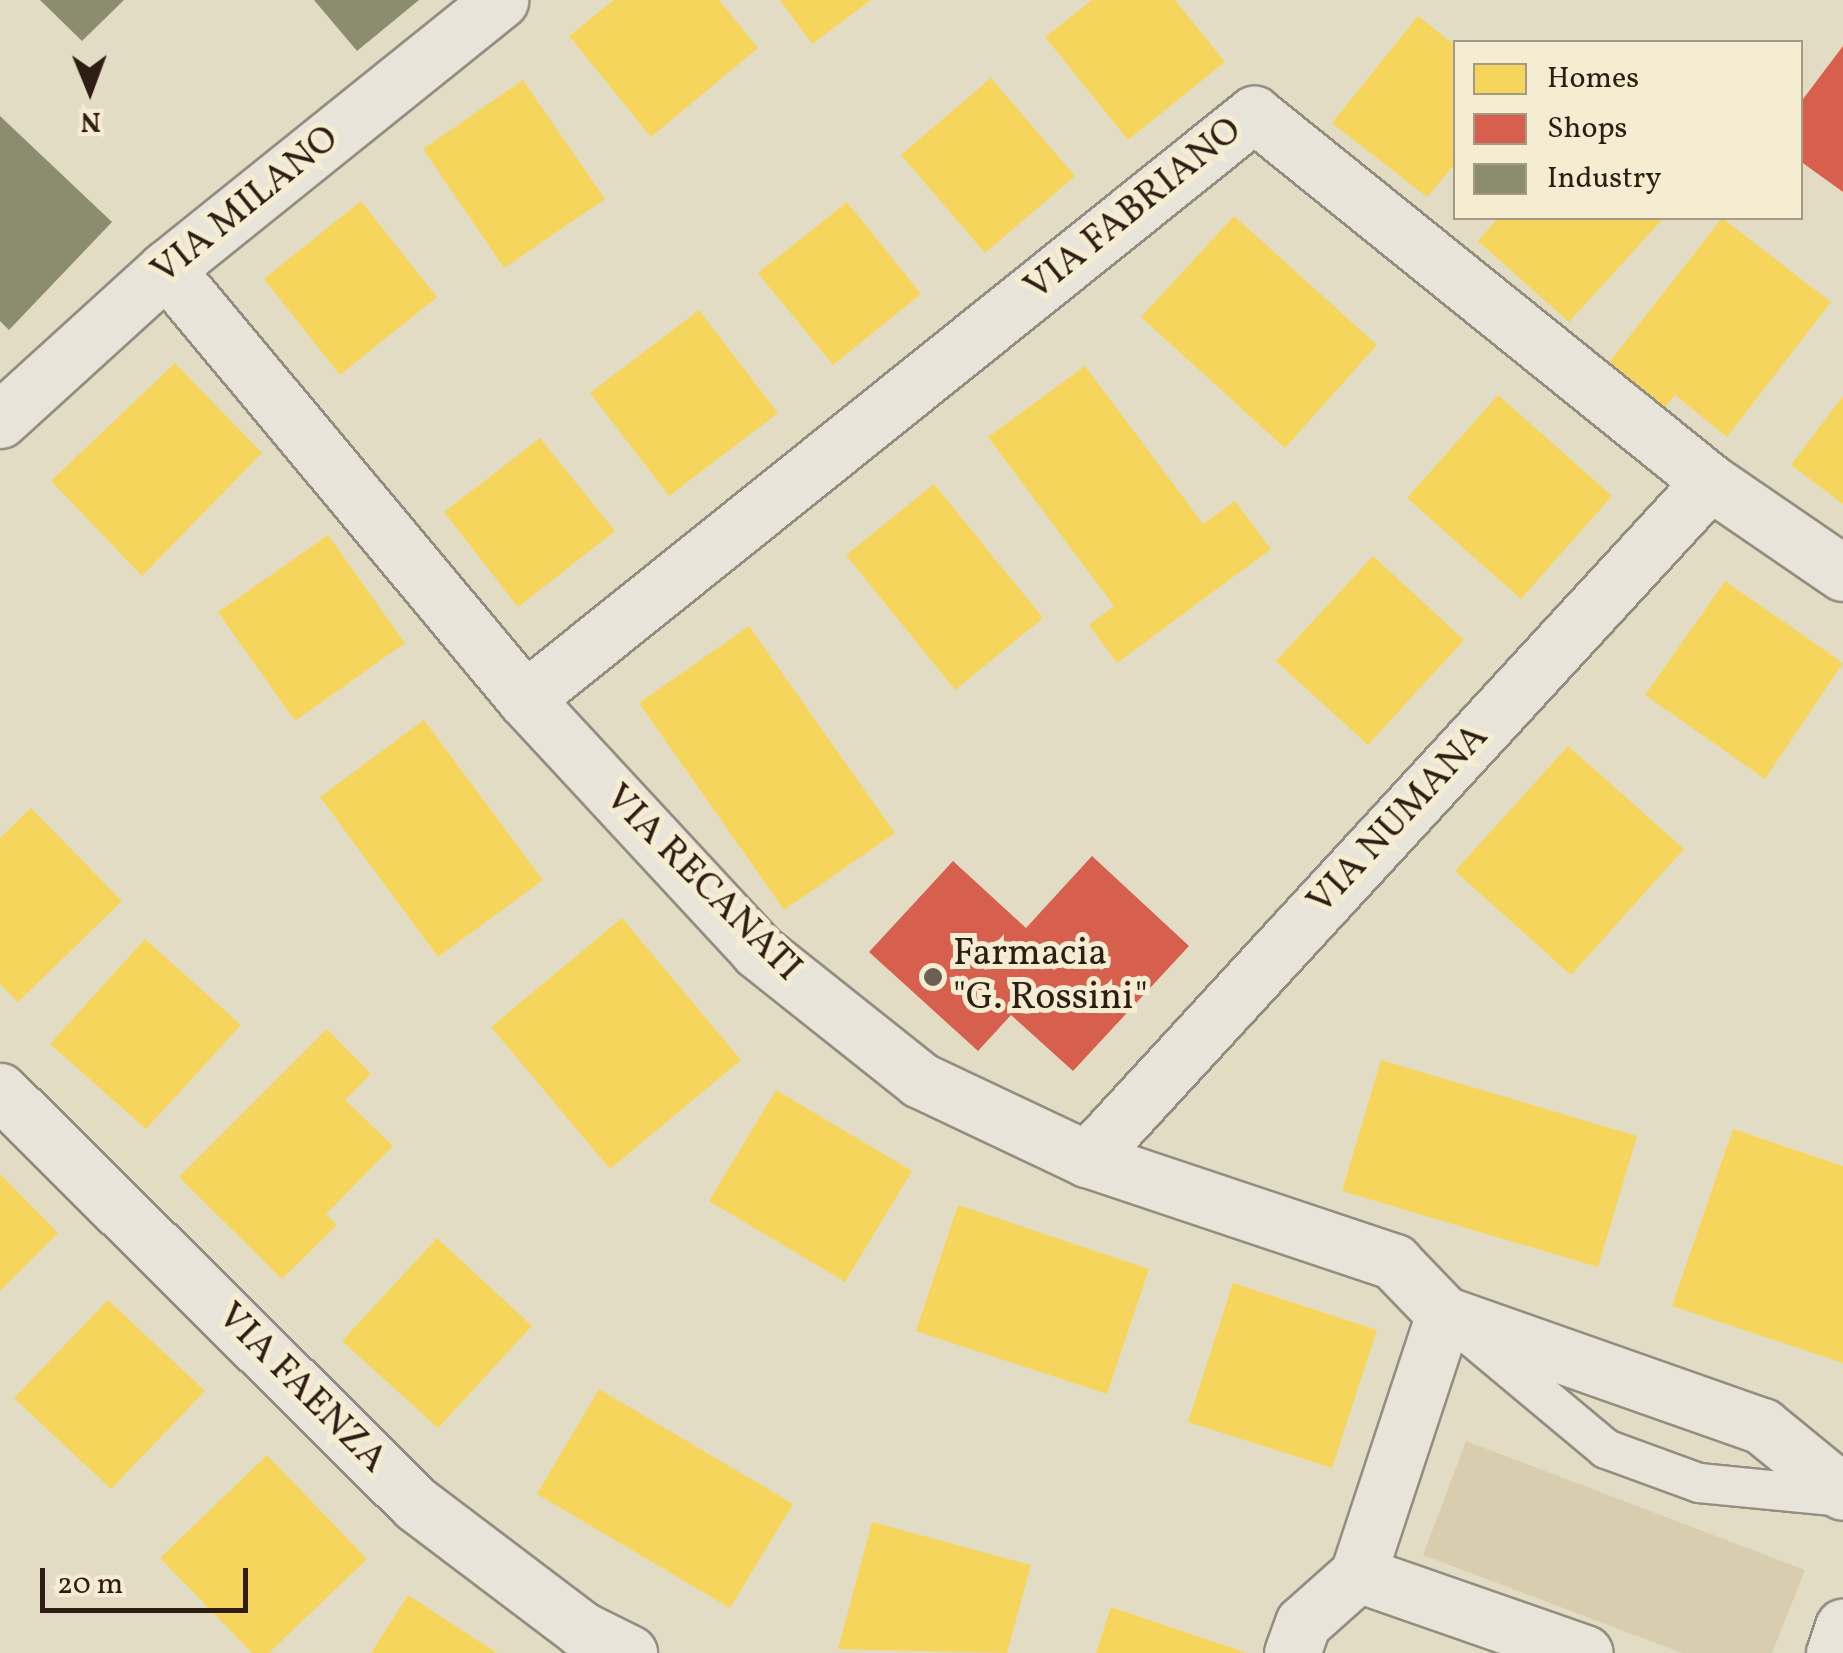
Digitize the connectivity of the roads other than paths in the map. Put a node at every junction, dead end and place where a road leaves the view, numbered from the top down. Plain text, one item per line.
1 (500, 0) edge
2 (166, 269) junction
3 (0, 420) edge
4 (1710, 482) junction
5 (1843, 574) edge
6 (526, 700) junction
7 (0, 1091) edge
8 (1087, 1158) junction
9 (1444, 1314) junction
10 (1843, 1494) edge
11 (1358, 1574) junction
12 (1843, 1627) edge
13 (628, 1653) edge
14 (1292, 1653) edge
15 (1586, 1653) edge
16 (1834, 1653) edge

1 - 2 street, VIA MILANO
2 - 3 street, VIA MILANO
2 - 6 street, VIA RECANATI
4 - 5 street, VIA FABRIANO
4 - 6 street, VIA FABRIANO
4 - 8 street, VIA NUMANA
6 - 8 street, VIA RECANATI
7 - 13 street, VIA FAENZA
8 - 9 street, VIA RECANATI
9 - 10 street
9 - 10 lane
9 - 11 street
11 - 14 street
11 - 15 street
12 - 16 street

